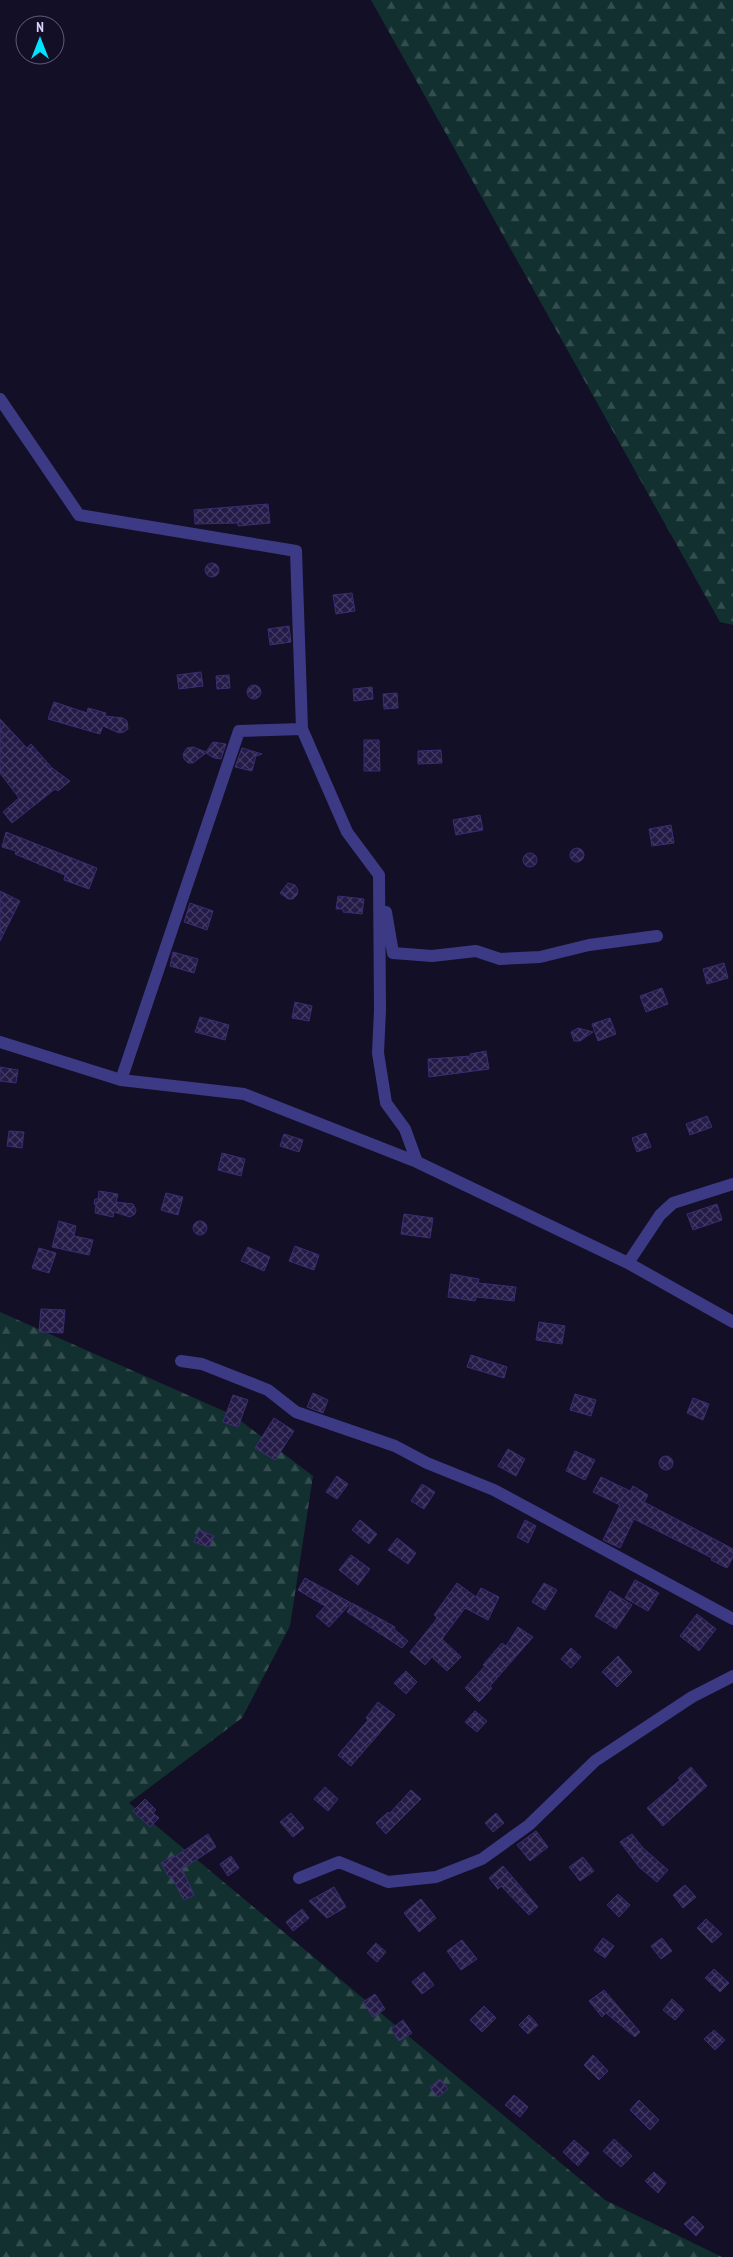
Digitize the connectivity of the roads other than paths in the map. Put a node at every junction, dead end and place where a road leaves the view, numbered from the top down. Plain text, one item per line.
1 (0, 399) edge
2 (302, 729) junction
3 (379, 875) junction
4 (657, 936) dead end
5 (0, 1042) edge
6 (122, 1080) junction
7 (417, 1162) junction
8 (733, 1184) edge
9 (628, 1263) junction
10 (733, 1322) edge
11 (180, 1360) dead end
12 (733, 1619) edge
13 (733, 1676) edge
14 (299, 1878) dead end

1 - 2 street
2 - 3 street
2 - 6 street
3 - 4 street
3 - 7 street
5 - 6 street
6 - 7 street
7 - 9 street
8 - 9 street
9 - 10 street
11 - 12 street
13 - 14 street

